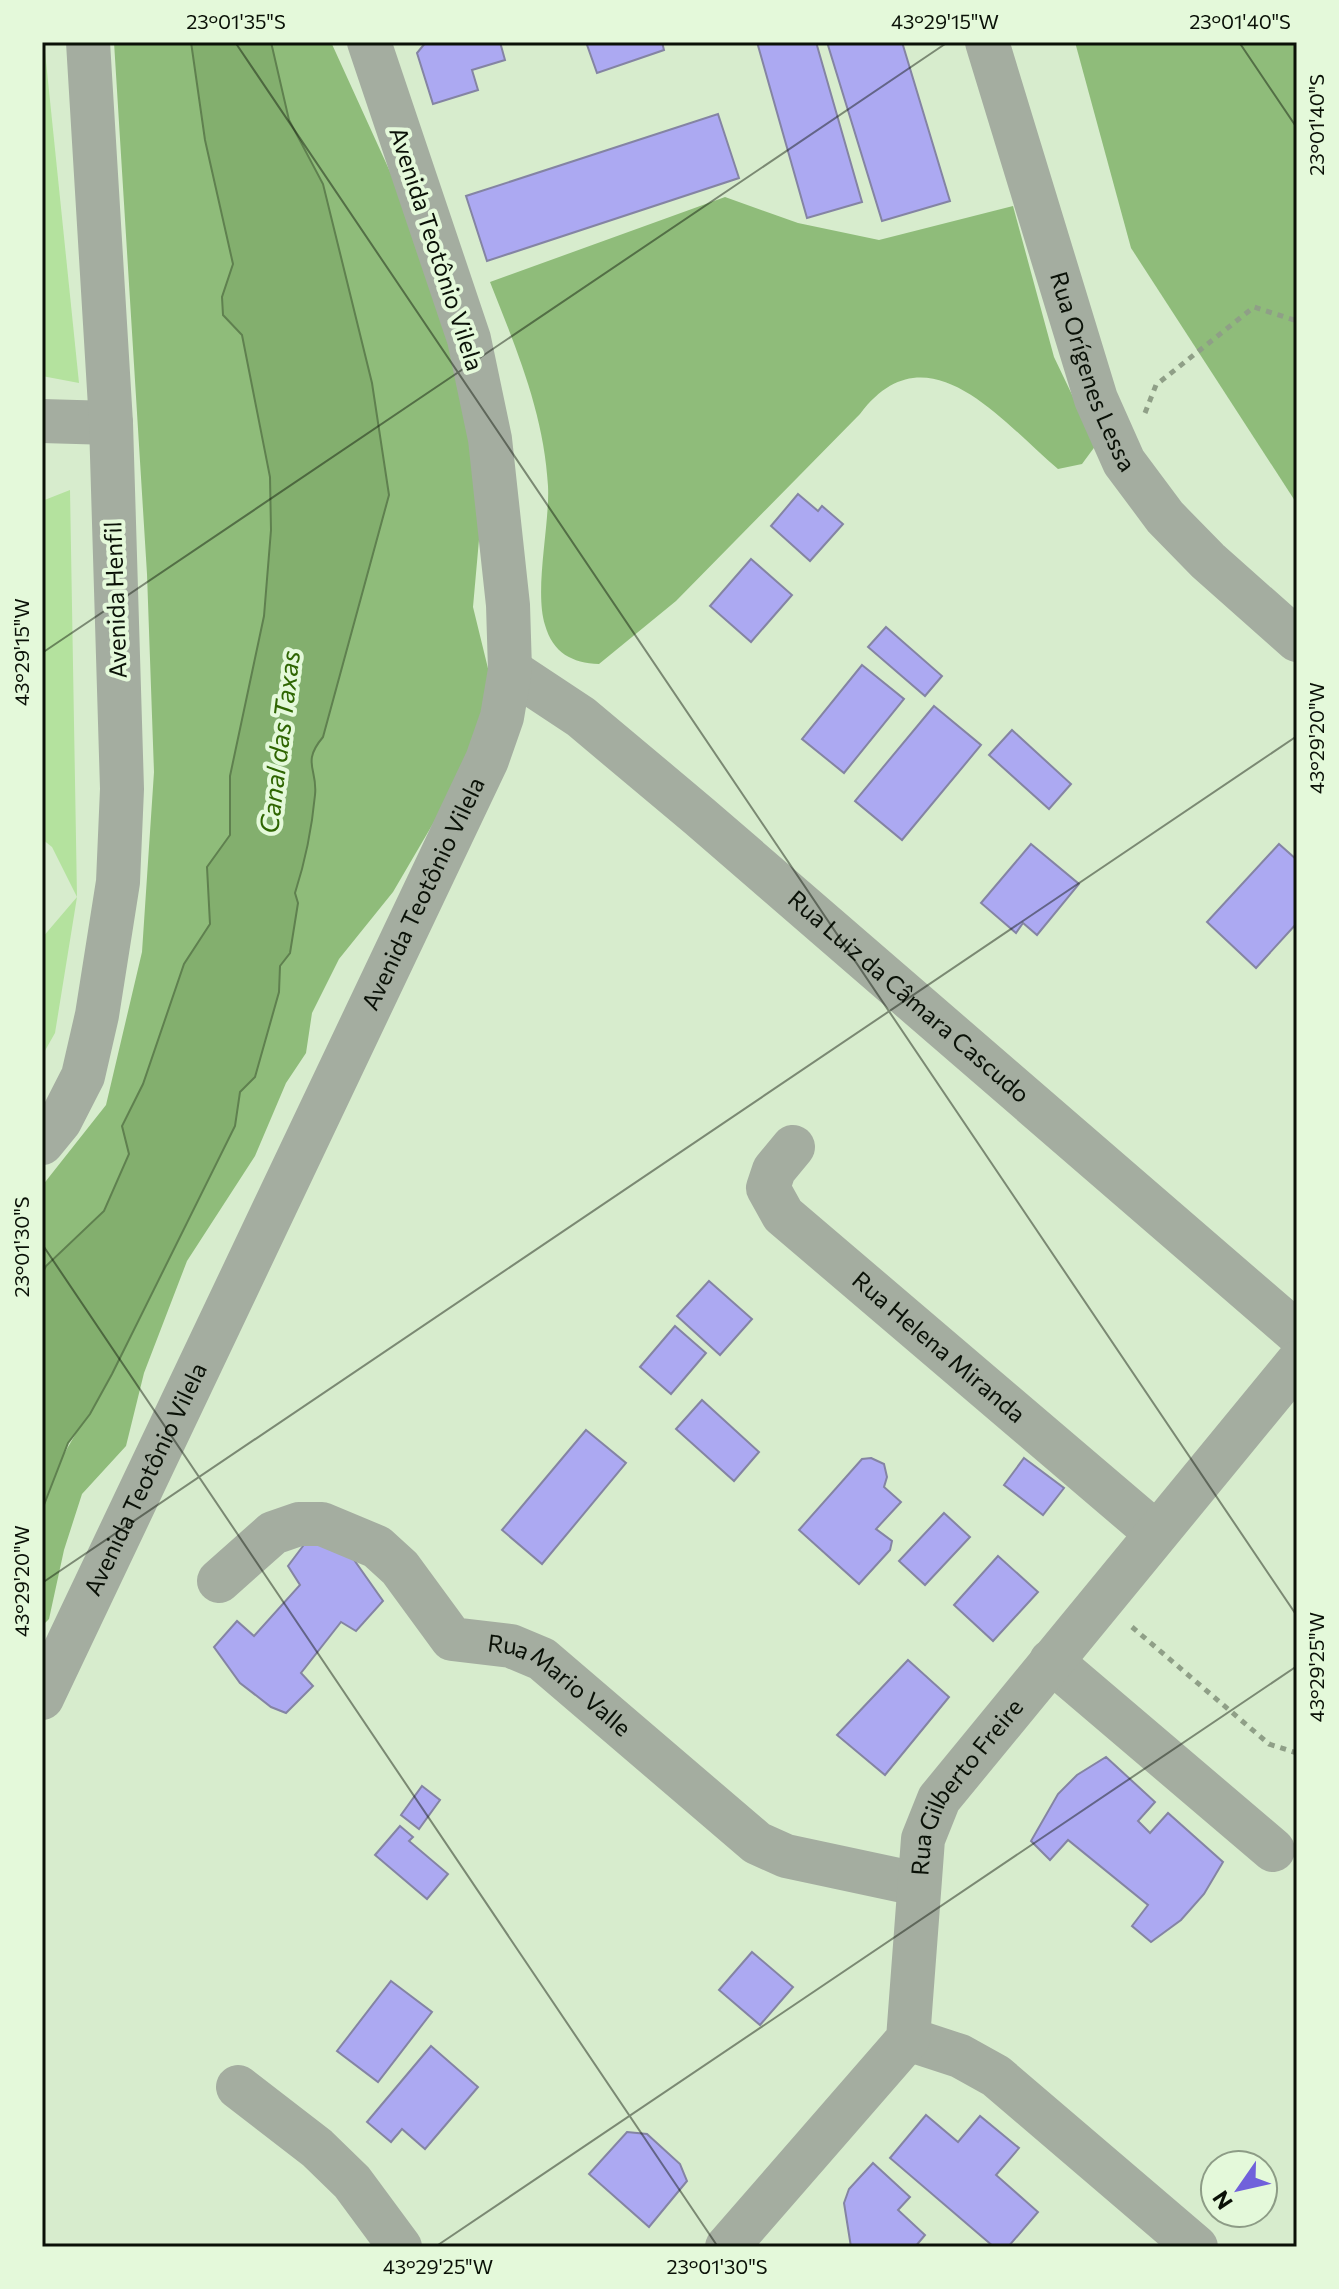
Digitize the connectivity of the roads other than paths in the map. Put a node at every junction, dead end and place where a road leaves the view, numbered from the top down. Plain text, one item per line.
1 (88, 42) edge
2 (369, 42) edge
3 (987, 42) edge
4 (42, 421) edge
5 (111, 423) junction
6 (1297, 640) edge
7 (510, 670) junction
8 (42, 1143) edge
9 (793, 1147) dead end
10 (1297, 1333) edge
11 (1297, 1363) edge
12 (1156, 1533) junction
13 (219, 1581) dead end
14 (1051, 1661) junction
15 (42, 1698) edge
16 (1273, 1850) dead end
17 (917, 1884) junction
18 (908, 2039) junction
19 (238, 2087) dead end
20 (400, 2247) edge
21 (727, 2247) edge
22 (1196, 2247) edge

1 - 5 street, Avenida Henfil
2 - 7 street, Avenida Teotônio Vilela
3 - 6 street, Rua Orígenes Lessa
4 - 5 street
5 - 8 street, Avenida Henfil
7 - 10 street, Rua Luiz da Câmara Cascudo
7 - 15 street, Avenida Teotônio Vilela
9 - 12 street, Rua Helena Miranda
11 - 12 street, Rua Gilberto Freire
12 - 14 street, Rua Gilberto Freire
13 - 17 street, Rua Mario Valle
14 - 16 street
14 - 17 street, Rua Gilberto Freire
17 - 18 street, Rua Gilberto Freire
18 - 21 street
18 - 22 street
19 - 20 street

